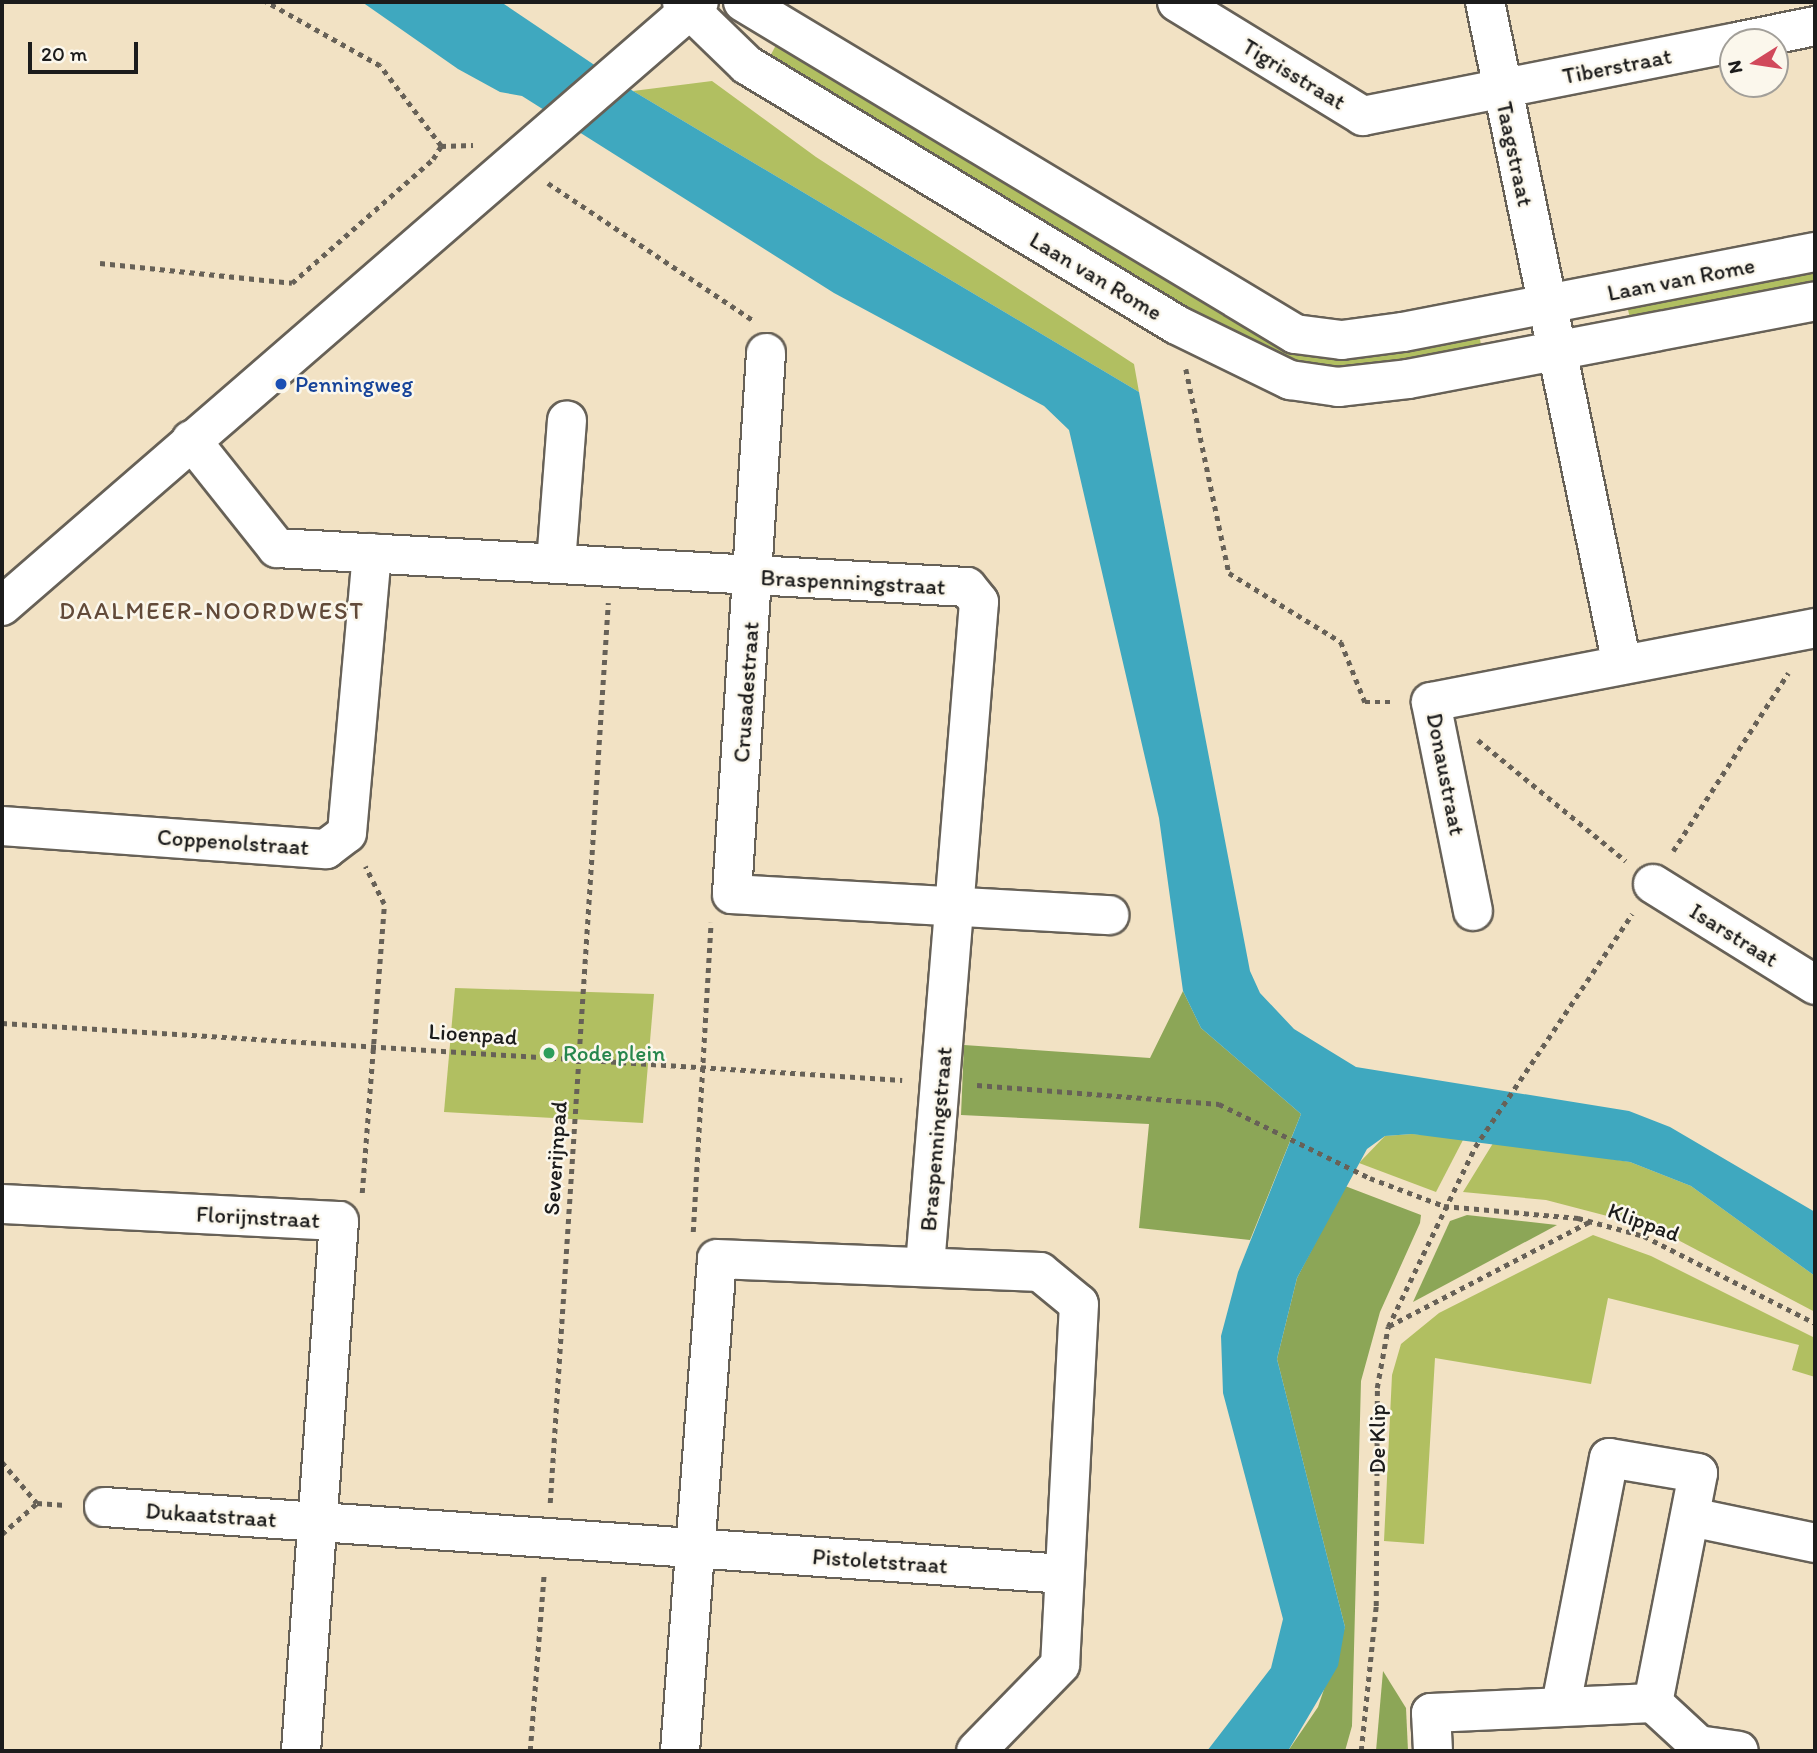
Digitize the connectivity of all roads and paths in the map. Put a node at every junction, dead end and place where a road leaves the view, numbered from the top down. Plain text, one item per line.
1 (267, 2) edge
2 (743, 2) edge
3 (1177, 2) edge
4 (1485, 2) edge
5 (689, 5) edge
6 (1815, 26) edge
7 (1789, 31) edge
8 (1719, 45) edge
9 (1502, 89) junction
10 (513, 159) junction
11 (1815, 251) edge
12 (100, 264) dead end
13 (1815, 301) edge
14 (1546, 306) junction
15 (1200, 338) junction
16 (766, 353) joint
17 (1556, 353) junction
18 (568, 420) dead end
19 (191, 440) junction
20 (372, 553) junction
21 (556, 563) junction
22 (610, 568) junction
23 (754, 577) junction
24 (2, 606) edge
25 (1815, 628) edge
26 (1622, 666) junction
27 (1793, 666) dead end
28 (1431, 702) junction
29 (2, 825) edge
30 (347, 833) junction
31 (1653, 884) junction
32 (732, 894) junction
33 (954, 906) junction
34 (1473, 911) dead end
35 (1109, 915) dead end
36 (1815, 985) edge
37 (2, 1023) edge
38 (375, 1045) junction
39 (579, 1058) junction
40 (702, 1067) junction
41 (941, 1082) junction
42 (1276, 1135) joint
43 (2, 1204) edge
44 (1444, 1206) junction
45 (339, 1221) junction
46 (1591, 1221) junction
47 (717, 1259) junction
48 (925, 1266) junction
49 (1815, 1323) edge
50 (1388, 1327) junction
51 (2, 1462) edge
52 (104, 1507) dead end
53 (1691, 1517) junction
54 (319, 1522) junction
55 (2, 1534) edge
56 (547, 1537) junction
57 (1815, 1543) edge
58 (696, 1547) junction
59 (1065, 1574) junction
60 (1653, 1703) junction
61 (1562, 1706) junction
62 (1716, 1750) edge
63 (301, 1751) edge
64 (530, 1751) edge
65 (680, 1751) edge
66 (976, 1751) edge
67 (1361, 1751) edge
68 (1433, 1751) edge

1 - 12 path
2 - 14 street, Laan van Rome
3 - 9 street, Tigrisstraat
4 - 9 street, Taagstraat
5 - 10 street
5 - 15 street, Laan van Rome
6 - 7 street, Tiberstraat
8 - 9 street, Tiberstraat
9 - 14 street, Taagstraat
10 - 16 path
10 - 19 street
11 - 14 street, Laan van Rome
13 - 17 street, Laan van Rome
14 - 17 street
15 - 17 street, Laan van Rome
15 - 28 path
16 - 23 street, Crusadestraat
17 - 26 street
18 - 21 street
19 - 20 street, Braspenningstraat
19 - 24 street
20 - 21 street, Braspenningstraat
20 - 30 street
21 - 22 street, Braspenningstraat
22 - 23 street, Braspenningstraat
22 - 39 path, Severijnpad
23 - 32 street, Crusadestraat
23 - 33 street, Braspenningstraat
25 - 26 street, Donaustraat
26 - 28 street, Donaustraat
27 - 31 path, De Klip
28 - 31 path
28 - 34 street, Donaustraat
29 - 30 street, Coppenolstraat
30 - 38 path
31 - 36 street, Isarstraat
31 - 44 path, De Klip
32 - 33 street
32 - 40 path
33 - 35 street
33 - 41 street, Braspenningstraat
37 - 38 path, Lioenpad
38 - 39 path, Lioenpad
38 - 45 path
39 - 40 path, Lioenpad
39 - 56 path, Severijnpad
40 - 41 path, Lioenpad
40 - 47 path
41 - 42 path, Lioenpad
41 - 48 street, Braspenningstraat
42 - 44 path, Klippad
43 - 45 street, Florijnstraat
44 - 46 path, Klippad
44 - 50 path, De Klip
45 - 54 street, Florijnstraat
46 - 49 path, Klippad
46 - 50 path
47 - 48 street
47 - 58 street
48 - 59 street
50 - 67 path, De Klip
51 - 55 path
52 - 54 street, Dukaatstraat
53 - 57 street
53 - 60 street
53 - 61 street
54 - 56 street
54 - 63 street, Florijnstraat
56 - 58 street
56 - 64 path, Severijnpad
58 - 59 street, Pistoletstraat
58 - 65 street
59 - 66 street
60 - 61 street
60 - 62 street
61 - 68 street

